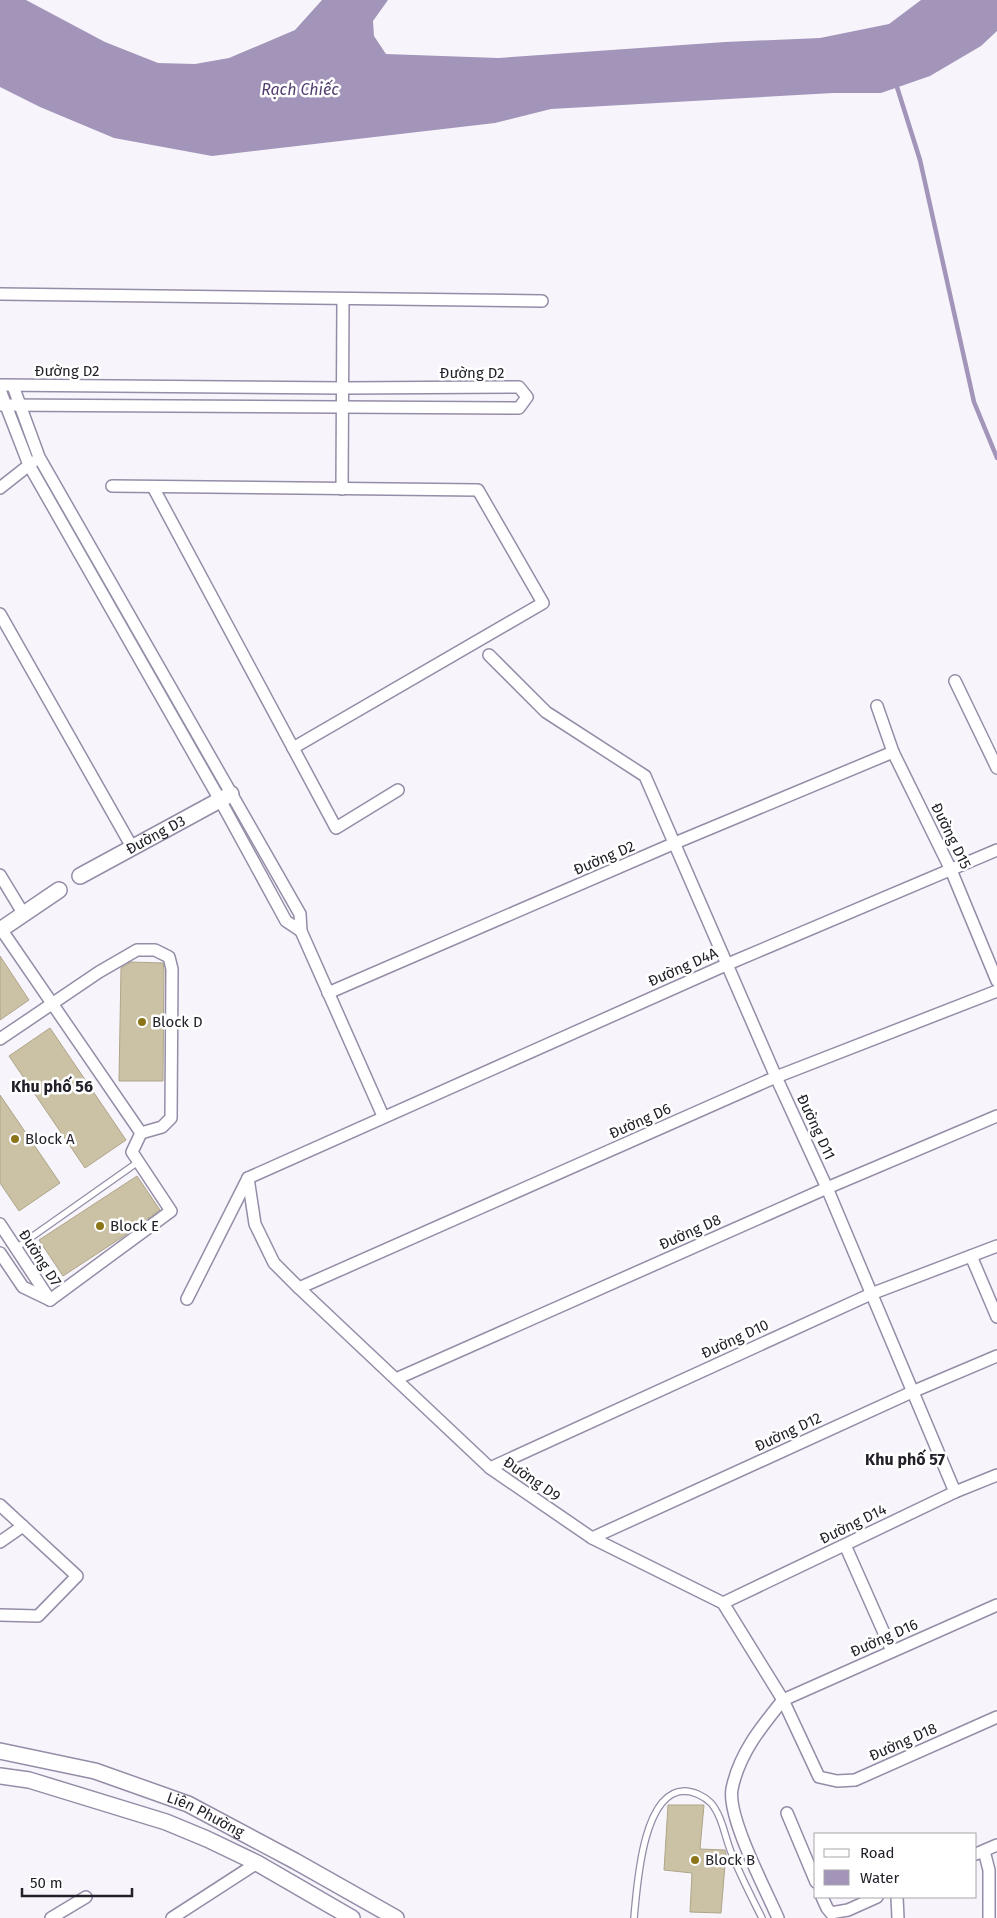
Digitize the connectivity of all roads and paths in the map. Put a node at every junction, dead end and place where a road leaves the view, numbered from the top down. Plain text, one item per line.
1 (0, 294) edge
2 (343, 299) junction
3 (542, 301) dead end
4 (0, 385) edge
5 (13, 386) junction
6 (343, 388) junction
7 (0, 390) edge
8 (3, 405) edge
9 (20, 405) junction
10 (343, 407) junction
11 (39, 458) junction
12 (29, 465) junction
13 (112, 486) dead end
14 (153, 487) junction
15 (0, 488) edge
16 (342, 489) junction
17 (0, 614) edge
18 (489, 655) dead end
19 (955, 680) dead end
20 (877, 706) dead end
21 (293, 748) junction
22 (893, 752) junction
23 (997, 768) edge
24 (398, 790) dead end
25 (226, 797) junction
26 (675, 844) junction
27 (132, 847) junction
28 (997, 850) edge
29 (951, 870) junction
30 (0, 875) edge
31 (80, 876) dead end
32 (59, 890) dead end
33 (23, 913) junction
34 (0, 929) edge
35 (728, 964) junction
36 (997, 981) edge
37 (997, 991) edge
38 (328, 993) junction
39 (53, 1003) junction
40 (0, 1039) edge
41 (776, 1077) junction
42 (383, 1116) junction
43 (997, 1116) edge
44 (141, 1133) junction
45 (138, 1162) junction
46 (248, 1178) junction
47 (827, 1188) junction
48 (0, 1224) edge
49 (997, 1246) edge
50 (16, 1248) junction
51 (0, 1253) edge
52 (971, 1256) junction
53 (299, 1288) junction
54 (871, 1294) junction
55 (187, 1299) dead end
56 (50, 1300) junction
57 (997, 1317) edge
58 (997, 1356) edge
59 (396, 1379) junction
60 (912, 1392) junction
61 (490, 1468) junction
62 (997, 1475) edge
63 (955, 1492) junction
64 (0, 1505) edge
65 (23, 1526) junction
66 (592, 1538) junction
67 (0, 1542) edge
68 (845, 1545) junction
69 (723, 1603) junction
70 (997, 1605) edge
71 (0, 1615) edge
72 (892, 1651) junction
73 (783, 1700) junction
74 (997, 1717) edge
75 (0, 1751) edge
76 (0, 1776) edge
77 (787, 1813) dead end
78 (997, 1845) edge
79 (980, 1852) edge
80 (256, 1863) junction
81 (814, 1877) edge
82 (86, 1897) dead end
83 (822, 1898) edge
84 (875, 1898) edge
85 (898, 1898) edge
86 (848, 1914) edge
87 (51, 1918) edge
88 (172, 1918) edge
89 (352, 1918) edge
90 (396, 1918) edge
91 (634, 1918) edge
92 (762, 1918) edge
93 (778, 1918) edge
94 (898, 1918) edge
95 (989, 1918) edge

1 - 2 street
2 - 3 street
2 - 6 street
4 - 5 street, Đường D2
5 - 6 street, Đường D2
5 - 9 street
6 - 10 street
6 - 10 street, Đường D2
7 - 8 street
8 - 9 street, Đường D2
8 - 12 street
9 - 10 street, Đường D2
9 - 11 street
10 - 16 street
11 - 12 street
11 - 25 street
12 - 15 street
12 - 25 street
13 - 14 street
14 - 16 street
14 - 21 street
16 - 21 street
17 - 27 street
18 - 26 street, Đường D11
19 - 23 street
20 - 22 street, Đường D15
21 - 24 street
22 - 26 street, Đường D2
22 - 29 street, Đường D15
25 - 27 street, Đường D3
25 - 38 street
26 - 35 street, Đường D11
26 - 38 street, Đường D2
27 - 31 street, Đường D3
28 - 29 street, Đường D4A
29 - 35 street, Đường D4A
29 - 36 street, Đường D15
30 - 33 street
32 - 33 street
33 - 34 street
34 - 39 street
35 - 41 street, Đường D11
35 - 42 street, Đường D4A
37 - 41 street, Đường D6
38 - 42 street
39 - 40 street
39 - 44 street
39 - 44 street
41 - 47 street, Đường D11
41 - 53 street, Đường D6
42 - 46 street, Đường D4A
43 - 47 street, Đường D8
44 - 45 street
45 - 50 lane
45 - 56 street
46 - 53 street, Đường D9
46 - 55 street
47 - 54 street, Đường D11
47 - 59 street, Đường D8
48 - 50 street, Đường D7
49 - 52 street, Đường D10
50 - 56 street, Đường D7
51 - 56 street, Đường D7
52 - 54 street, Đường D10
52 - 57 street
53 - 59 street, Đường D9
54 - 60 street, Đường D11
54 - 61 street, Đường D10
58 - 60 street, Đường D12
59 - 61 street, Đường D9
60 - 63 street, Đường D11
60 - 66 street, Đường D12
61 - 66 street, Đường D9
62 - 63 street, Đường D14
63 - 68 street, Đường D14
64 - 65 street
65 - 67 street
65 - 71 street
66 - 69 street, Đường D9
68 - 69 street, Đường D14
68 - 72 street
69 - 73 street
70 - 72 street, Đường D16
72 - 73 street, Đường D16
73 - 74 street, Đường D18
73 - 93 street
75 - 90 street, Liên Phường
76 - 80 street, Liên Phường
77 - 81 street
78 - 79 street
79 - 95 street
80 - 88 street
80 - 89 street, Liên Phường
82 - 87 street
83 - 86 street
84 - 86 street
85 - 94 street
91 - 92 lane

